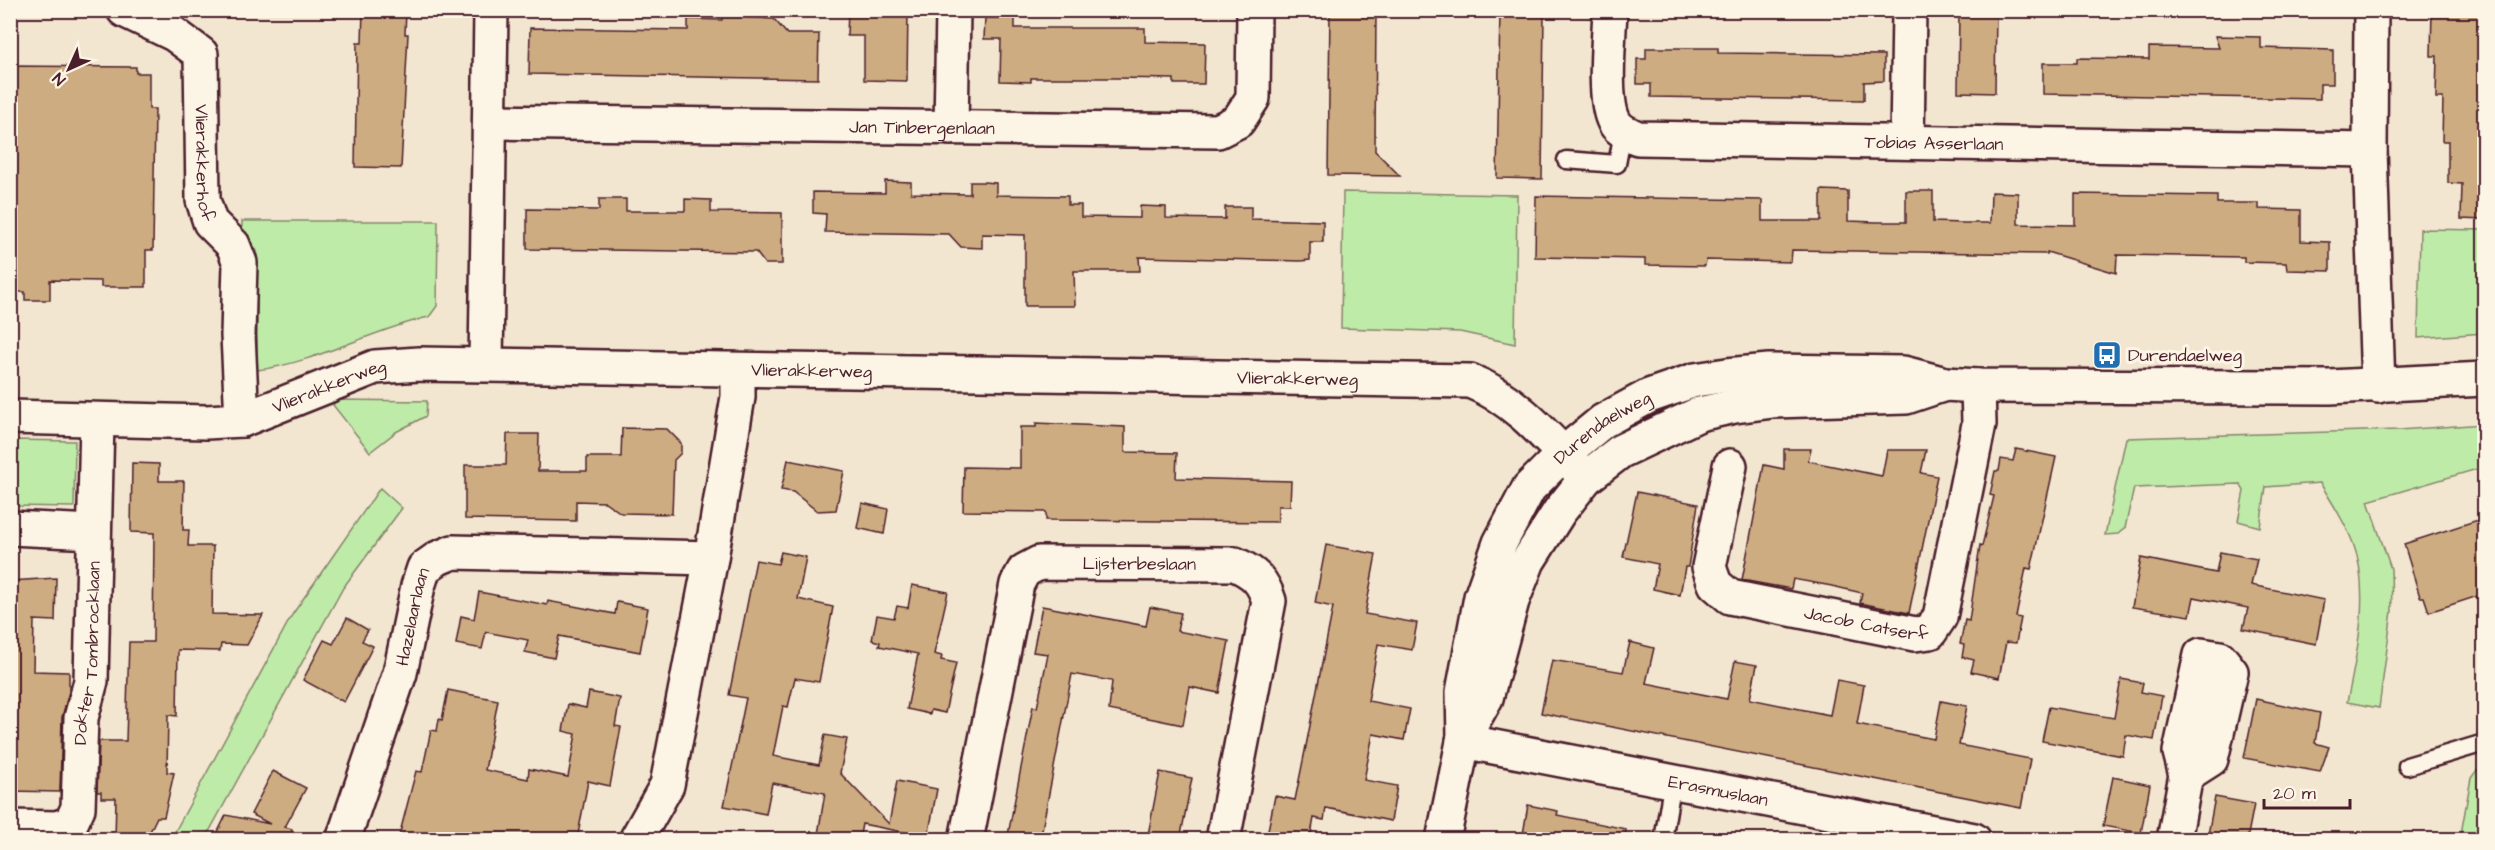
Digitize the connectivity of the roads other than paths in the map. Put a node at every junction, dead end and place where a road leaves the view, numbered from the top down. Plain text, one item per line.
1 (124, 10) edge
2 (491, 10) edge
3 (953, 10) edge
4 (1254, 10) edge
5 (1610, 10) edge
6 (1909, 10) edge
7 (2371, 10) edge
8 (489, 122) junction
9 (951, 128) junction
10 (1623, 132) junction
11 (1907, 142) junction
12 (2370, 150) junction
13 (1566, 160) dead end
14 (486, 364) junction
15 (738, 370) junction
16 (2484, 379) edge
17 (1945, 384) junction
18 (1978, 386) junction
19 (2378, 386) junction
20 (10, 417) edge
21 (97, 420) junction
22 (242, 420) junction
23 (1563, 454) junction
24 (1730, 466) dead end
25 (1586, 478) junction
26 (10, 528) edge
27 (94, 532) junction
28 (711, 558) junction
29 (1463, 739) junction
30 (2484, 743) edge
31 (2407, 766) dead end
32 (2187, 775) dead end
33 (1672, 780) junction
34 (10, 827) edge
35 (644, 836) edge
36 (343, 840) edge
37 (966, 840) edge
38 (1223, 840) edge
39 (1443, 840) edge
40 (1663, 840) edge
41 (1974, 840) edge
42 (2174, 840) edge

1 - 22 street, Vlierakkerhof
2 - 8 street
3 - 9 street
4 - 9 street, Jan Tinbergenlaan
5 - 10 street
6 - 11 street
7 - 12 street
8 - 9 street, Jan Tinbergenlaan
8 - 14 street
10 - 11 street, Tobias Asserlaan
10 - 13 lane
11 - 12 street, Tobias Asserlaan
12 - 19 street
14 - 15 street, Vlierakkerweg
14 - 22 street, Vlierakkerweg
15 - 23 street, Vlierakkerweg
15 - 28 street
16 - 19 street, Durendaelweg
17 - 18 street, Durendaelweg
17 - 23 street, Durendaelweg
17 - 25 street, Durendaelweg
18 - 19 street, Durendaelweg
18 - 24 street, Jacob Catserf
20 - 21 street, Vlierakkerweg
21 - 22 street, Vlierakkerweg
21 - 27 street, Dokter Tombrocklaan
23 - 25 street, Vlierakkerweg
23 - 29 street, Durendaelweg
25 - 29 street, Durendaelweg
26 - 27 street
27 - 34 street, Dokter Tombrocklaan
28 - 35 street
28 - 36 street, Hazelaarlaan
29 - 33 street, Erasmuslaan
29 - 39 street, Durendaelweg
30 - 31 lane
32 - 42 street
33 - 40 lane
33 - 41 street, Erasmuslaan
37 - 38 street, Lijsterbeslaan

